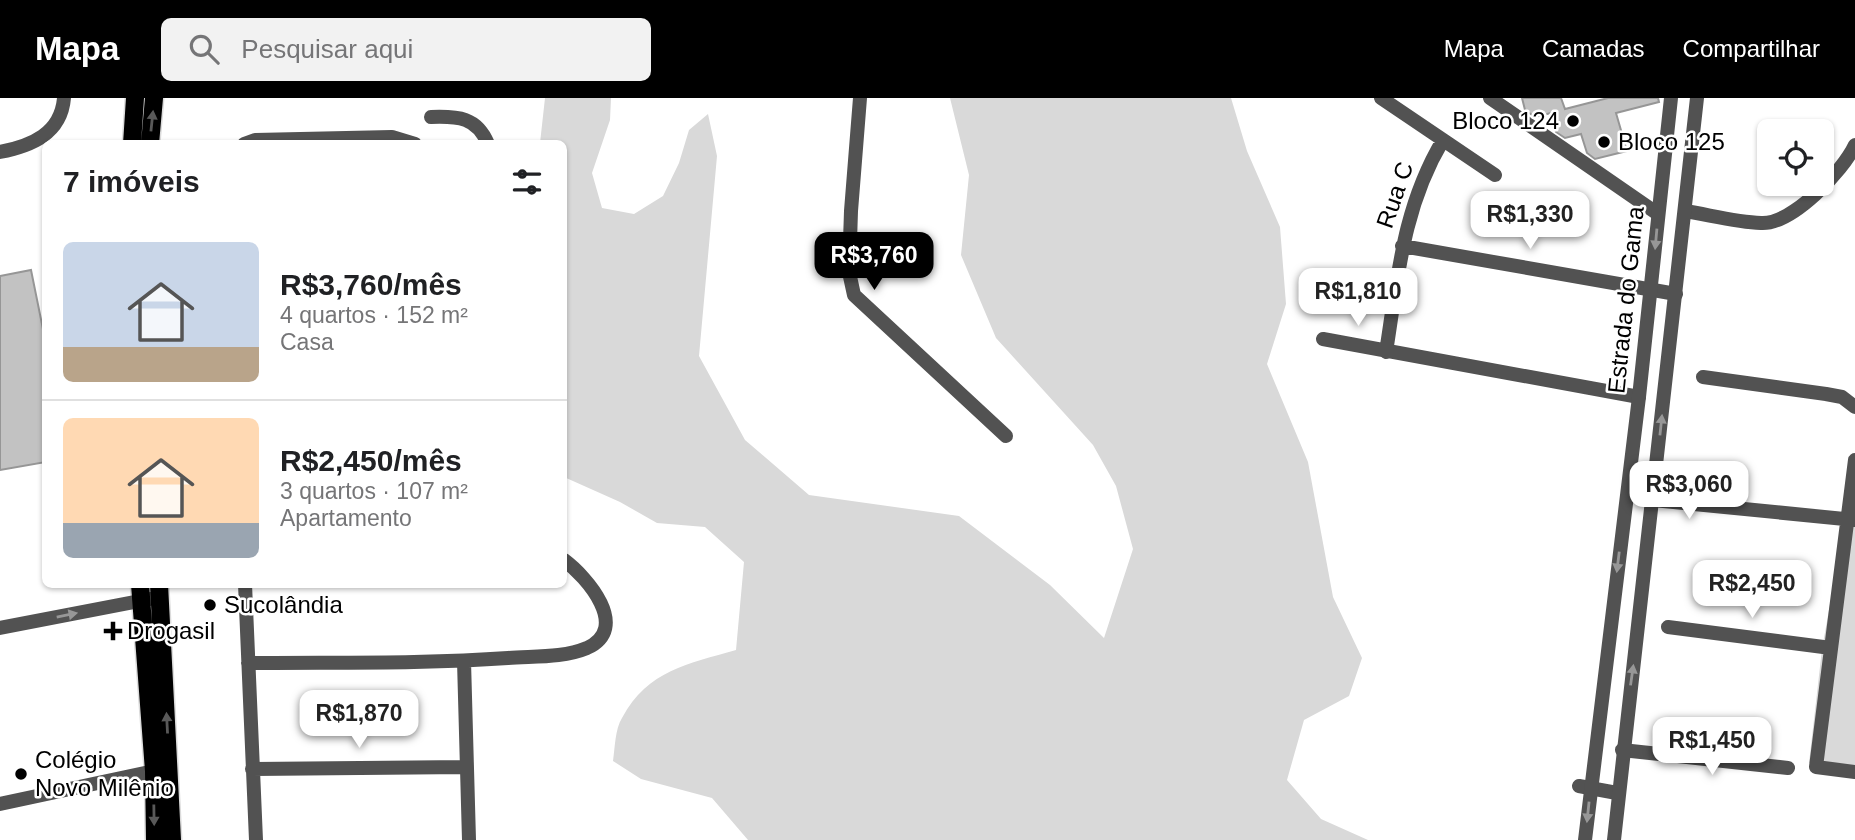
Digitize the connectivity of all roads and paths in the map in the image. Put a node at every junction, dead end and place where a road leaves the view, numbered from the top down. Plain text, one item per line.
1 (64, 98) edge
2 (135, 98) edge
3 (155, 98) edge
4 (860, 98) edge
5 (1381, 98) edge
6 (1490, 98) edge
7 (1671, 98) edge
8 (1697, 98) edge
9 (431, 117) dead end
10 (132, 140) edge
11 (150, 140) edge
12 (307, 140) edge
13 (402, 140) edge
14 (486, 140) edge
15 (1443, 140) junction
16 (1855, 145) edge
17 (0, 152) edge
18 (1494, 175) dead end
19 (1685, 211) junction
20 (1658, 214) junction
21 (1402, 246) junction
22 (1651, 290) junction
23 (1676, 294) junction
24 (1323, 339) dead end
25 (1386, 352) junction
26 (1703, 377) dead end
27 (1639, 397) junction
28 (1855, 407) edge
29 (1006, 436) dead end
30 (1855, 460) edge
31 (1653, 500) junction
32 (1851, 520) edge
33 (567, 563) edge
34 (245, 588) edge
35 (160, 591) edge
36 (140, 593) edge
37 (1668, 627) dead end
38 (0, 628) edge
39 (1831, 648) junction
40 (464, 661) junction
41 (248, 663) junction
42 (1622, 750) junction
43 (466, 766) junction
44 (1788, 768) dead end
45 (252, 769) junction
46 (154, 771) junction
47 (1855, 772) edge
48 (1585, 786) junction
49 (1617, 793) junction
50 (0, 804) edge
51 (155, 840) edge
52 (172, 840) edge
53 (257, 840) edge
54 (469, 840) edge
55 (1585, 840) edge
56 (1614, 840) edge

1 - 17 street
2 - 10 main road
11 -> 3 main road
4 - 29 street
5 - 15 street
6 - 20 street
7 - 20 street, Estrada do Gama
8 - 19 street, Estrada do Gama
9 - 14 street
12 - 13 street
15 - 18 street
15 - 21 street, Rua C
16 - 19 street
19 - 23 street, Estrada do Gama
20 -> 22 street, Estrada do Gama
21 - 22 street
21 - 25 street, Rua C
22 - 23 street
22 - 27 street, Estrada do Gama
31 -> 23 street, Estrada do Gama
24 - 25 street
25 - 27 street
26 - 28 street
27 -> 48 street, Estrada do Gama
30 - 32 street
31 - 32 street
42 -> 31 street, Estrada do Gama
32 - 39 street
33 - 40 street
34 - 41 street
35 - 36 street
52 -> 35 main road
38 -> 36 street
36 - 46 main road
37 - 39 street
39 - 47 street
40 - 41 street
40 - 43 street
41 - 45 street
42 - 44 street
42 - 49 street, Estrada do Gama
43 - 45 street
43 - 54 street
45 - 53 street
46 - 50 street
46 -> 51 main road
48 - 49 street
48 -> 55 street, Estrada do Gama
49 - 56 street, Estrada do Gama

